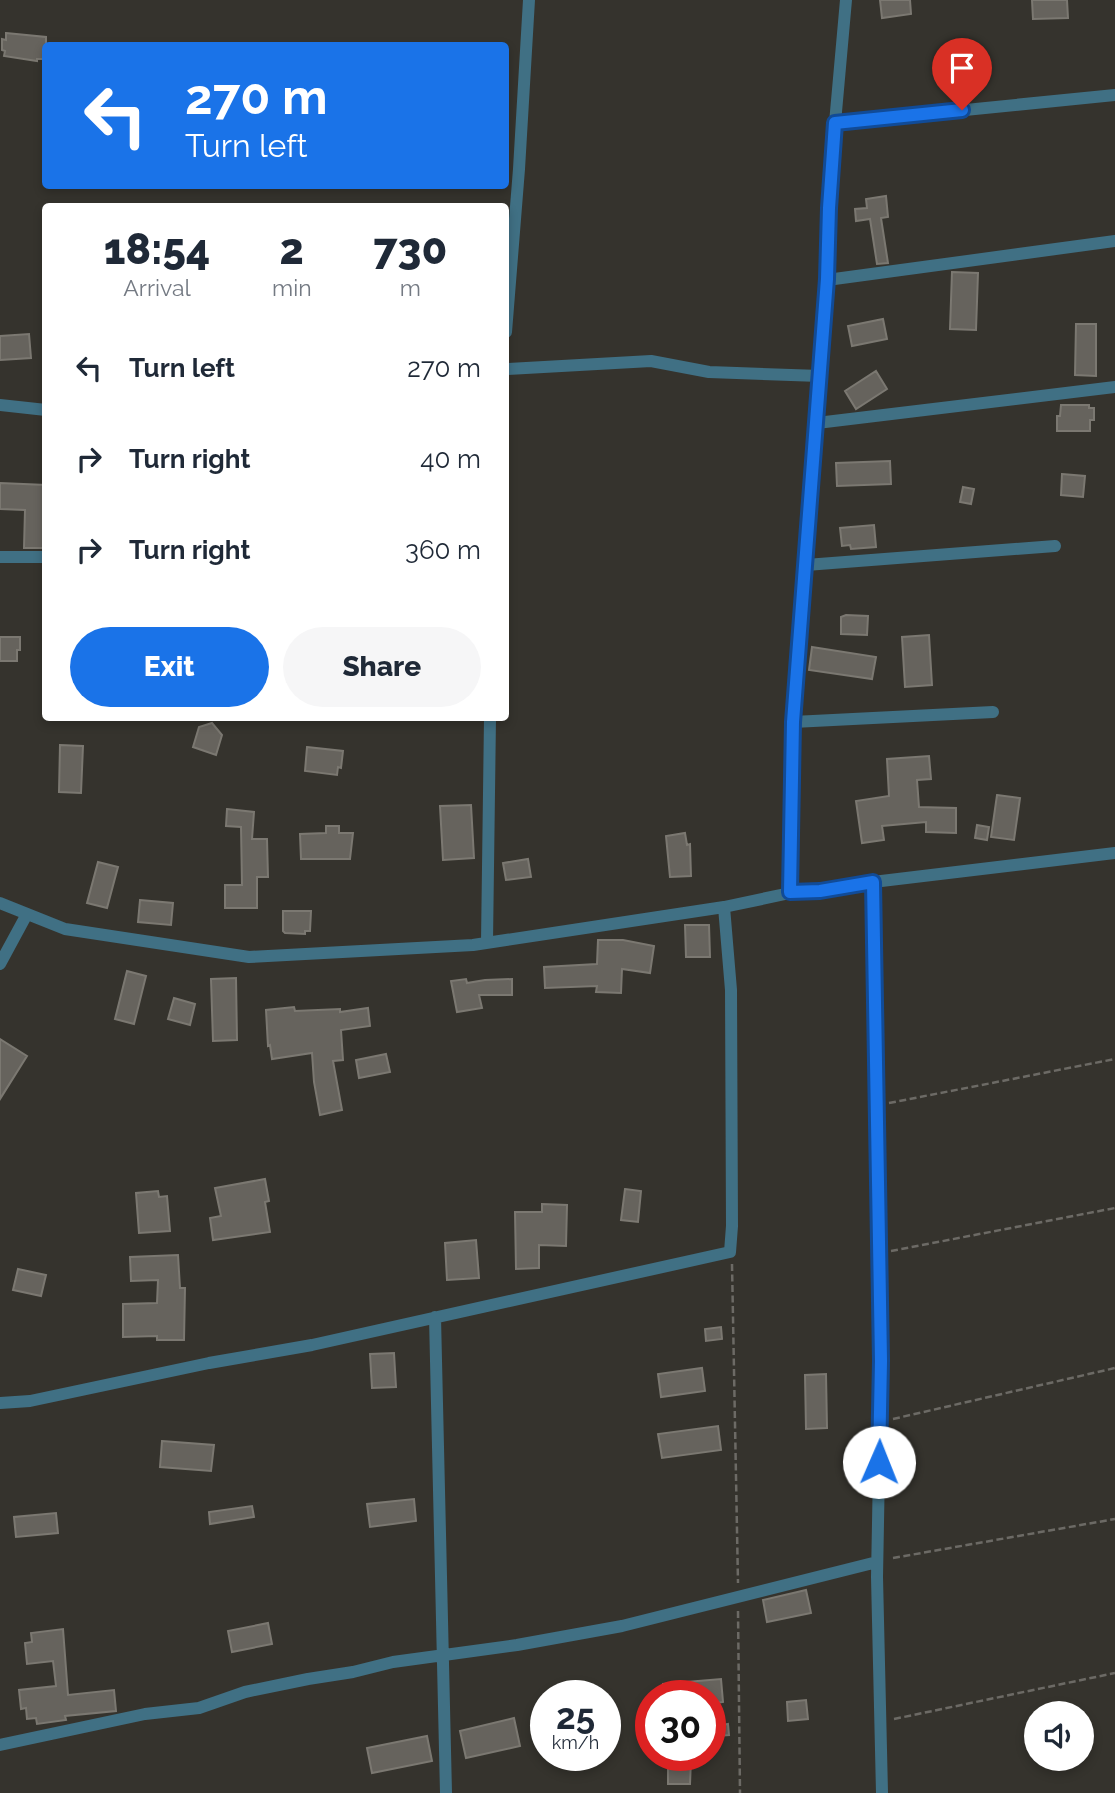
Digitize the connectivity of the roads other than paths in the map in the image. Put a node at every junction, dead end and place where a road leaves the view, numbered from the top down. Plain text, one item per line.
1 (529, 0) edge
2 (846, 0) edge
3 (1115, 95) edge
4 (835, 123) junction
5 (1115, 241) edge
6 (827, 279) junction
7 (509, 294) edge
8 (509, 369) edge
9 (820, 376) junction
10 (1115, 387) edge
11 (0, 405) edge
12 (42, 410) edge
13 (817, 423) junction
14 (1055, 546) dead end
15 (0, 557) edge
16 (42, 557) edge
17 (806, 565) junction
18 (993, 712) dead end
19 (490, 721) edge
20 (793, 722) junction
21 (1115, 853) edge
22 (873, 882) junction
23 (790, 892) junction
24 (0, 903) edge
25 (724, 906) junction
26 (27, 914) junction
27 (487, 942) junction
28 (0, 964) edge
29 (435, 1317) junction
30 (0, 1403) edge
31 (877, 1562) junction
32 (443, 1656) junction
33 (0, 1745) edge
34 (446, 1793) edge
35 (882, 1793) edge

1 - 7 street
2 - 4 street
3 - 4 street
4 - 6 street
5 - 6 street
6 - 9 street
8 - 9 street
9 - 13 street
10 - 13 street
11 - 12 street
13 - 17 street
14 - 17 street
15 - 16 street
17 - 20 street
18 - 20 street
19 - 27 street
20 - 23 street
21 - 22 street
22 - 23 street
22 - 31 street
23 - 25 street
24 - 26 street
25 - 27 street
25 - 29 street
26 - 27 street
26 - 28 street
29 - 30 street
29 - 32 street
31 - 32 street
31 - 35 street
32 - 33 street
32 - 34 street

